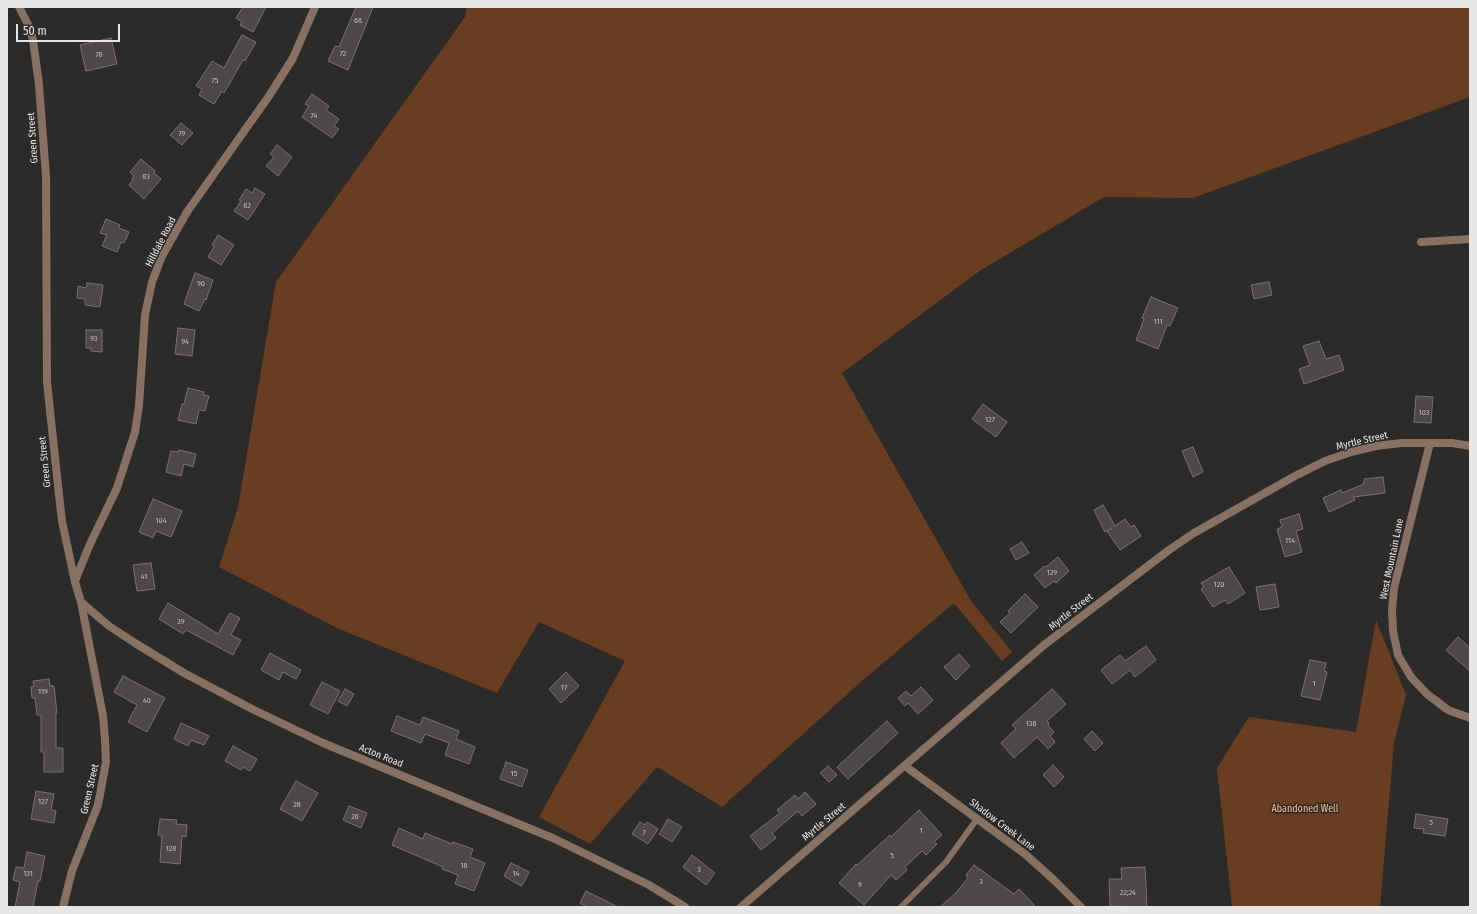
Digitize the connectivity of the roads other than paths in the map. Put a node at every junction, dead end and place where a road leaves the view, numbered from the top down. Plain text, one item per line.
1 (19, 7) edge
2 (315, 7) edge
3 (1470, 239) edge
4 (1421, 242) dead end
5 (1430, 443) junction
6 (1470, 446) edge
7 (75, 582) junction
8 (81, 602) junction
9 (1470, 718) edge
10 (905, 766) junction
11 (977, 819) junction
12 (62, 907) edge
13 (685, 907) edge
14 (741, 907) edge
15 (901, 907) edge
16 (1082, 907) edge

1 - 7 street, Green Street
2 - 7 street, Hilldale Road
3 - 4 street
5 - 6 street, Myrtle Street
5 - 9 street, West Mountain Lane
5 - 10 street, Myrtle Street
7 - 8 street, Green Street
8 - 12 street, Green Street
8 - 13 street, Acton Road
10 - 11 street, Shadow Creek Lane
10 - 14 street, Myrtle Street
11 - 15 lane
11 - 16 street, Shadow Creek Lane

